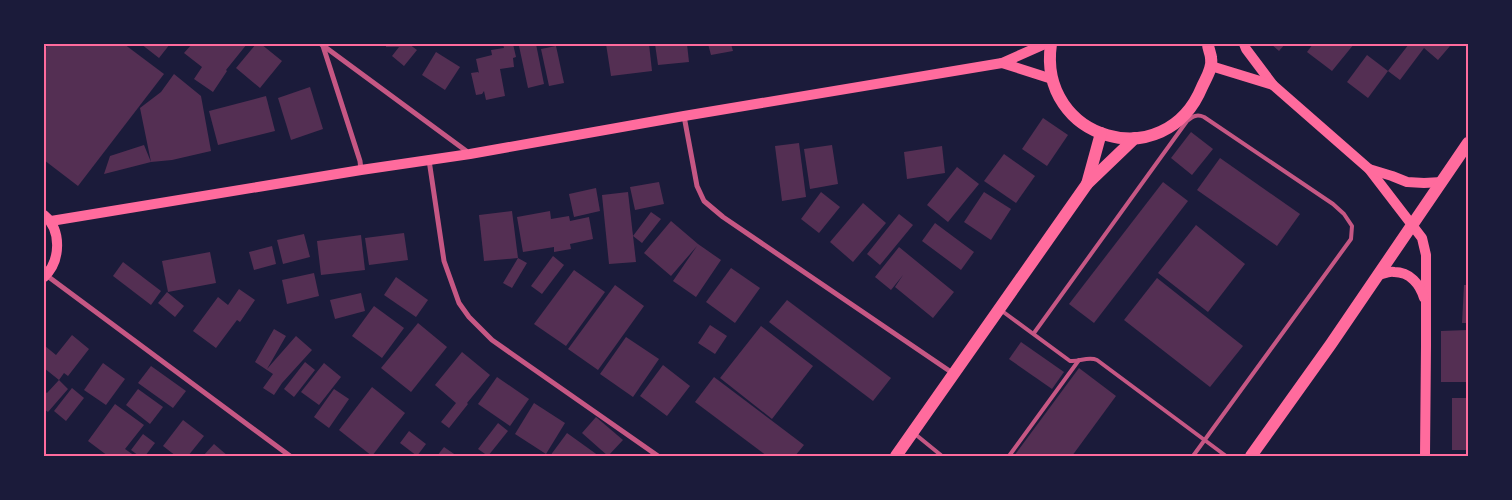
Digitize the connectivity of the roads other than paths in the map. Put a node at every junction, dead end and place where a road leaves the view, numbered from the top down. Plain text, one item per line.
1 (322, 44) edge
2 (1045, 44) edge
3 (1051, 44) edge
4 (1208, 44) edge
5 (1244, 44) edge
6 (1002, 63) junction
7 (1211, 66) junction
8 (1052, 79) junction
9 (1273, 85) junction
10 (684, 116) junction
11 (1101, 133) junction
12 (1136, 138) junction
13 (1468, 143) edge
14 (470, 154) junction
15 (429, 160) junction
16 (1369, 169) junction
17 (360, 170) junction
18 (1442, 182) junction
19 (1087, 184) junction
20 (47, 218) edge
21 (1413, 226) junction
22 (1378, 275) junction
23 (45, 276) edge
24 (1425, 303) junction
25 (1000, 310) junction
26 (1034, 333) junction
27 (1079, 360) junction
28 (955, 374) junction
29 (913, 433) junction
30 (1204, 440) junction
31 (290, 456) edge
32 (658, 456) edge
33 (896, 456) edge
34 (942, 456) edge
35 (1009, 456) edge
36 (1193, 456) edge
37 (1226, 456) edge
38 (1251, 456) edge
39 (1425, 456) edge

1 - 14 street
1 - 17 street
2 - 6 main road
3 - 8 main road
4 - 7 main road
5 - 9 main road
6 - 8 main road
6 - 10 main road
7 - 9 main road
7 - 12 main road
8 - 11 main road
9 - 16 main road
10 - 14 main road
10 - 28 street
11 - 12 main road
11 - 19 main road
12 - 19 main road
13 - 18 main road
14 - 15 main road
15 - 17 main road
15 - 32 street
16 - 18 main road
16 - 21 main road
17 - 20 main road
18 - 21 main road
19 - 25 main road
20 - 23 main road
21 - 22 main road
21 - 24 main road
22 - 24 main road
22 - 38 main road
23 - 31 street
24 - 39 main road
25 - 26 lane
25 - 28 main road
26 - 27 lane
26 - 30 lane
27 - 30 lane
27 - 35 lane
28 - 29 main road
29 - 33 main road
29 - 34 lane
30 - 36 lane
30 - 37 lane

